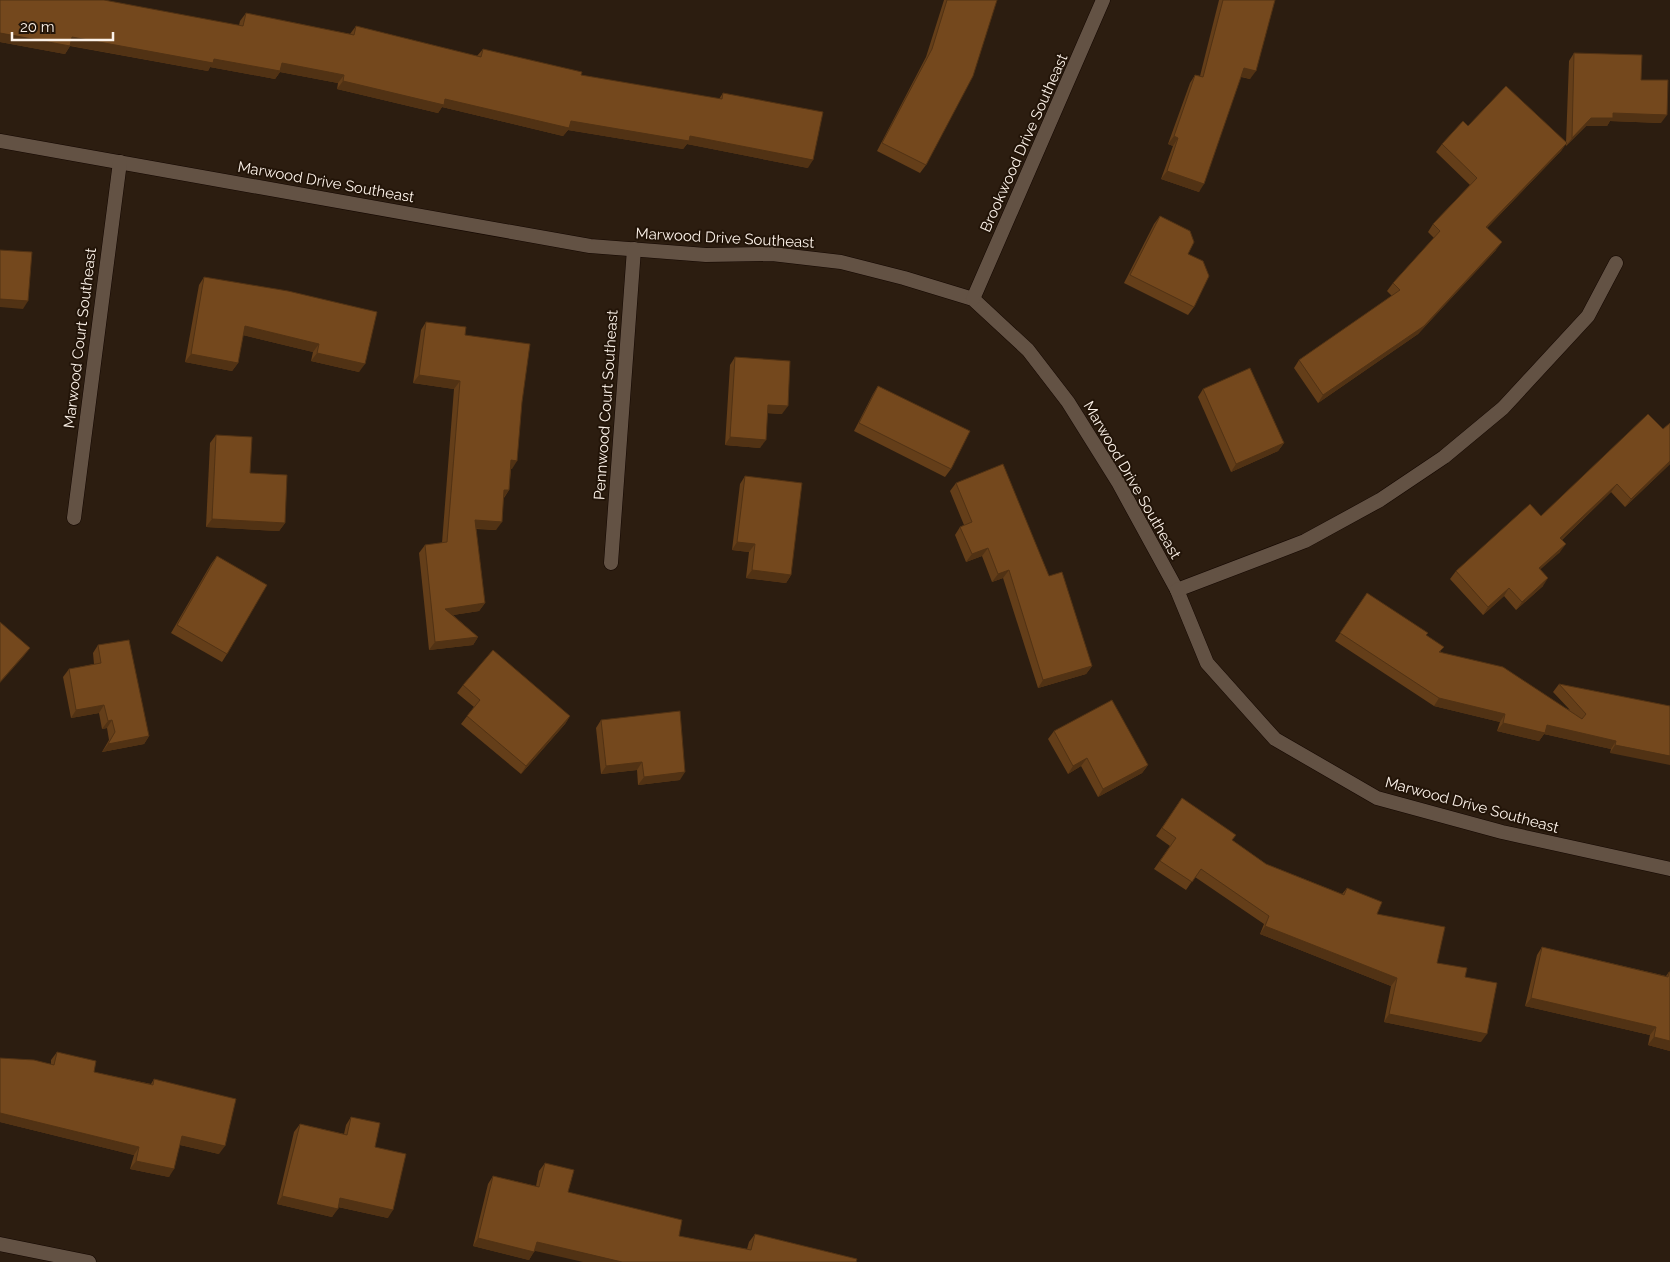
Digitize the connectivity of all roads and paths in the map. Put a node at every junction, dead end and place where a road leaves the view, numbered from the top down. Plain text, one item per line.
1 (1103, 0) edge
2 (0, 141) edge
3 (120, 162) junction
4 (634, 249) junction
5 (1616, 262) dead end
6 (973, 299) junction
7 (74, 518) dead end
8 (611, 563) dead end
9 (1177, 590) junction
10 (1670, 869) edge
11 (0, 1244) edge
12 (90, 1262) edge

1 - 6 street, Brookwood Drive Southeast
2 - 3 street, Marwood Drive Southeast
3 - 4 street, Marwood Drive Southeast
3 - 7 street, Marwood Court Southeast
4 - 6 street, Marwood Drive Southeast
4 - 8 street, Pennwood Court Southeast
5 - 9 street
6 - 9 street, Marwood Drive Southeast
9 - 10 street, Marwood Drive Southeast
11 - 12 street

